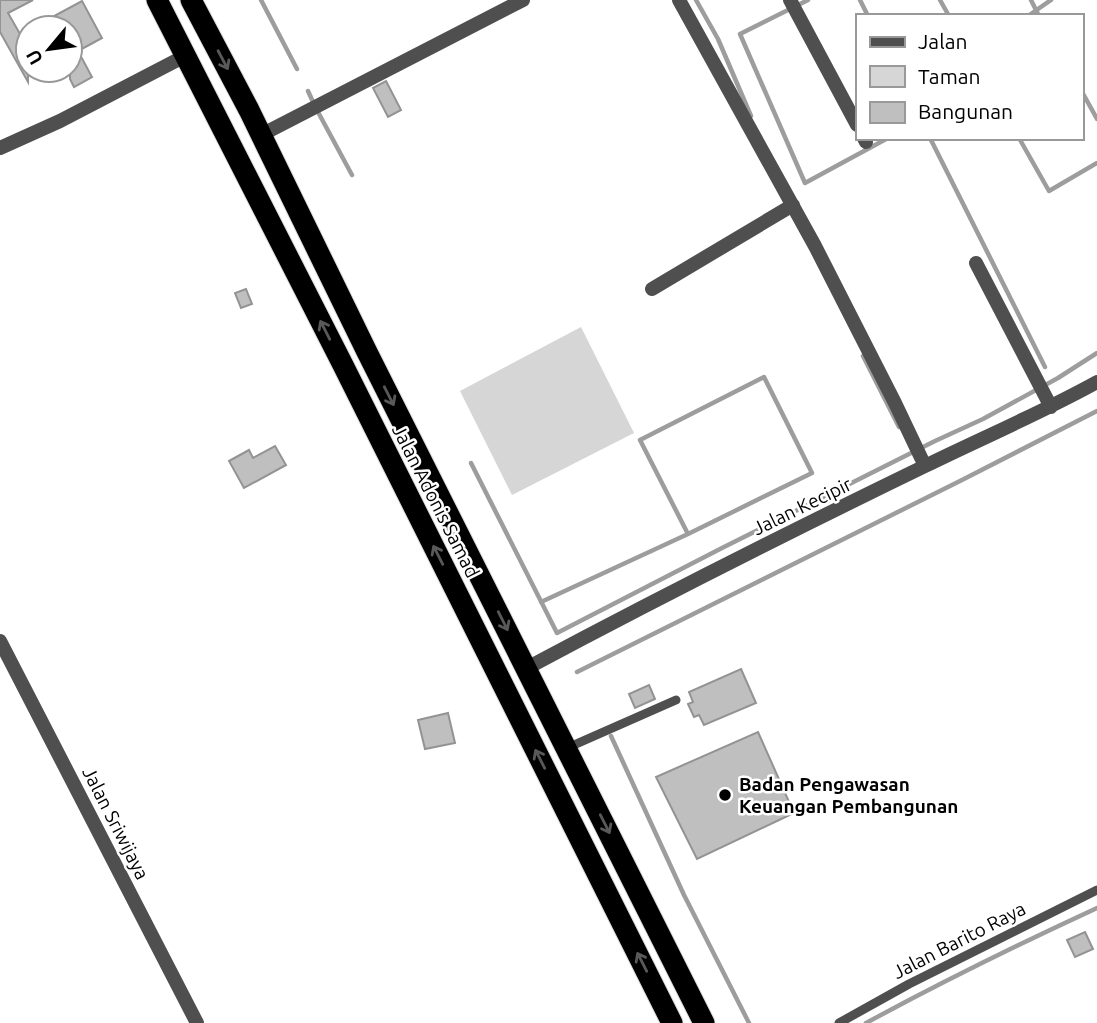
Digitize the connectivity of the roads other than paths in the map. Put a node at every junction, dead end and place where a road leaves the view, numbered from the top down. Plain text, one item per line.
1 (158, 0) edge
2 (191, 0) edge
3 (523, 0) edge
4 (679, 0) edge
5 (790, 0) edge
6 (185, 56) junction
7 (856, 123) edge
8 (261, 135) junction
9 (0, 148) edge
10 (793, 205) junction
11 (976, 263) dead end
12 (652, 289) dead end
13 (367, 352) junction
14 (343, 365) junction
15 (1097, 382) edge
16 (1051, 407) junction
17 (922, 461) junction
18 (0, 641) edge
19 (527, 668) junction
20 (676, 700) dead end
21 (567, 748) junction
22 (1097, 890) edge
23 (197, 1023) edge
24 (672, 1023) edge
25 (704, 1023) edge
26 (839, 1023) edge

1 - 6 highway, Jalan Adonis Samad
2 -> 8 highway
3 - 8 street
4 - 10 street
5 - 7 street
6 - 9 street
14 -> 6 highway, Jalan Adonis Samad
8 - 13 highway
10 - 12 street
10 - 17 street
11 - 16 street
13 - 14 highway
13 -> 19 highway
24 -> 14 highway, Jalan Adonis Samad
15 - 16 street, Jalan Kecipir
16 - 17 street, Jalan Kecipir
17 - 19 street, Jalan Kecipir
18 - 23 street, Jalan Sriwijaya
19 - 21 highway
20 - 21 lane
21 -> 25 highway
22 - 26 lane, Jalan Barito Raya

